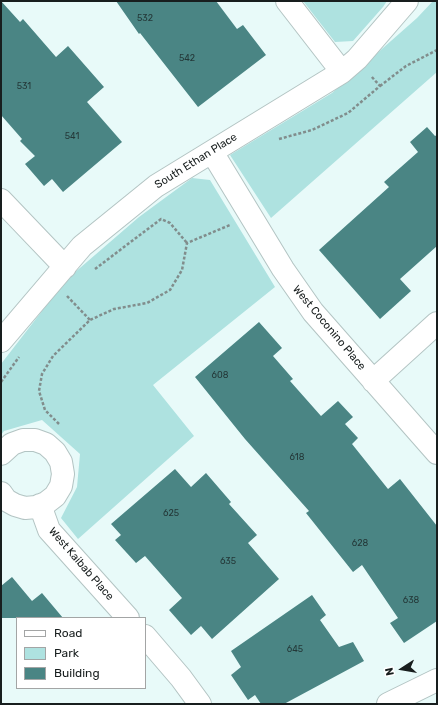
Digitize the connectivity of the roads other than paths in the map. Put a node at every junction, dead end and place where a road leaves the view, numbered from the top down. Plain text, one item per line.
1 (287, 1) edge
2 (407, 1) edge
3 (349, 65) junction
4 (212, 152) junction
5 (1, 200) edge
6 (66, 267) junction
7 (437, 323) edge
8 (1, 341) edge
9 (373, 380) junction
10 (437, 453) edge
11 (1, 454) edge
12 (1, 493) edge
13 (40, 505) junction
14 (127, 617) edge
15 (146, 637) edge
16 (437, 680) edge
17 (200, 704) edge
18 (388, 704) edge

1 - 3 street
2 - 3 street, South Ethan Place
3 - 4 street, South Ethan Place
4 - 6 street, South Ethan Place
4 - 9 street, West Coconino Place
5 - 6 street
6 - 8 street, South Ethan Place
7 - 9 street
9 - 10 street, West Coconino Place
11 - 13 street
12 - 13 street
13 - 14 street, West Kaibab Place
15 - 17 street
16 - 18 street

